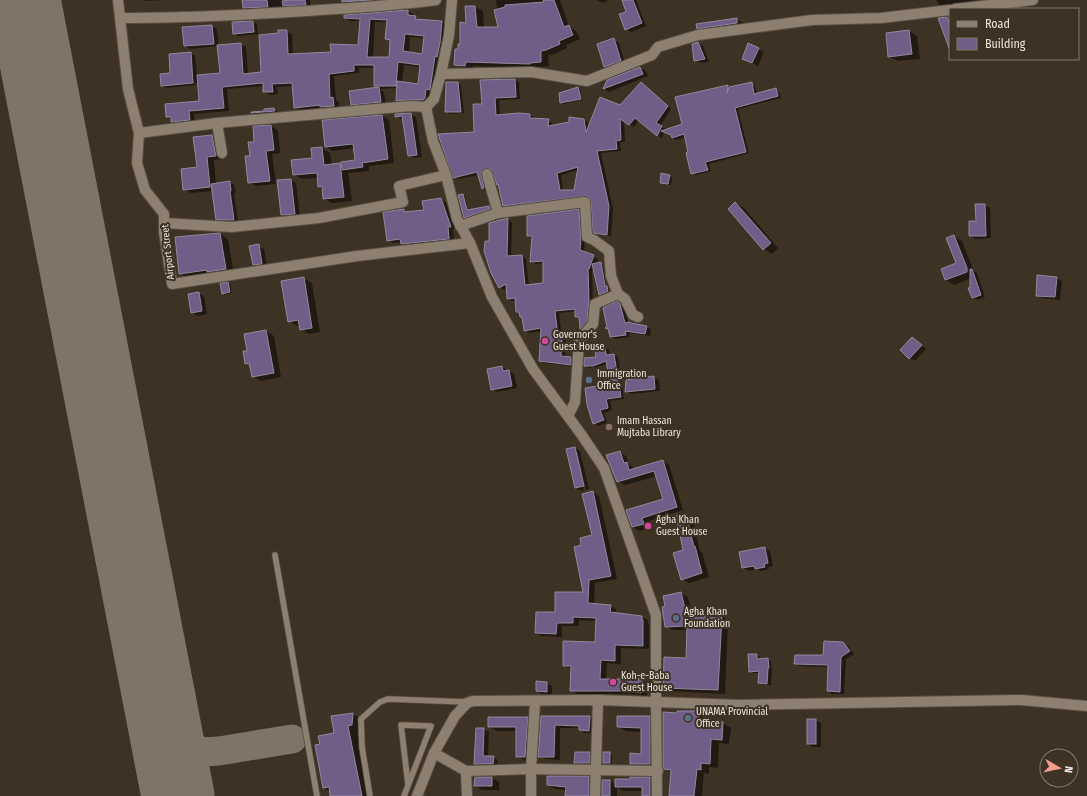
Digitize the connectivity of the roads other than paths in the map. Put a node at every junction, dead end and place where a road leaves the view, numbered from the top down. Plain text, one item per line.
1 (118, 0) edge
2 (436, 0) edge
3 (452, 0) edge
4 (1033, 0) edge
5 (964, 8) edge
6 (949, 10) edge
7 (120, 18) junction
8 (441, 74) junction
9 (426, 107) junction
10 (218, 123) junction
11 (139, 133) junction
12 (222, 153) dead end
13 (487, 174) dead end
14 (446, 175) junction
15 (498, 213) junction
16 (164, 223) junction
17 (460, 226) junction
18 (470, 243) junction
19 (618, 294) junction
20 (638, 318) dead end
21 (568, 416) junction
22 (276, 555) dead end
23 (598, 700) junction
24 (467, 702) junction
25 (535, 702) junction
26 (656, 702) junction
27 (1087, 706) edge
28 (434, 753) junction
29 (531, 769) junction
30 (596, 770) junction
31 (466, 771) junction
32 (658, 771) junction
33 (408, 784) junction
34 (318, 796) edge
35 (370, 796) edge
36 (404, 796) edge
37 (417, 796) edge
38 (467, 796) edge
39 (531, 796) edge
40 (595, 796) edge
41 (657, 796) edge

1 - 7 street, Airport Street
2 - 7 street
3 - 8 street
4 - 5 street
6 - 8 street
7 - 11 street, Airport Street
8 - 9 street
9 - 10 street
9 - 14 street
10 - 11 street
10 - 12 street
11 - 16 street, Airport Street
13 - 15 street
14 - 16 street
14 - 17 street
15 - 17 street
15 - 19 street
16 - 18 street, Airport Street
17 - 18 street
18 - 21 street
19 - 20 street
19 - 21 street
21 - 26 street
22 - 34 lane
23 - 25 street
23 - 26 street
23 - 30 street
24 - 25 street
24 - 28 street
24 - 35 lane
25 - 29 street
26 - 27 street
26 - 32 street
28 - 31 street
28 - 37 street
29 - 30 street
29 - 31 street
29 - 39 street
30 - 32 street
30 - 40 street
31 - 38 street
32 - 41 street
33 - 33 lane
33 - 36 lane

